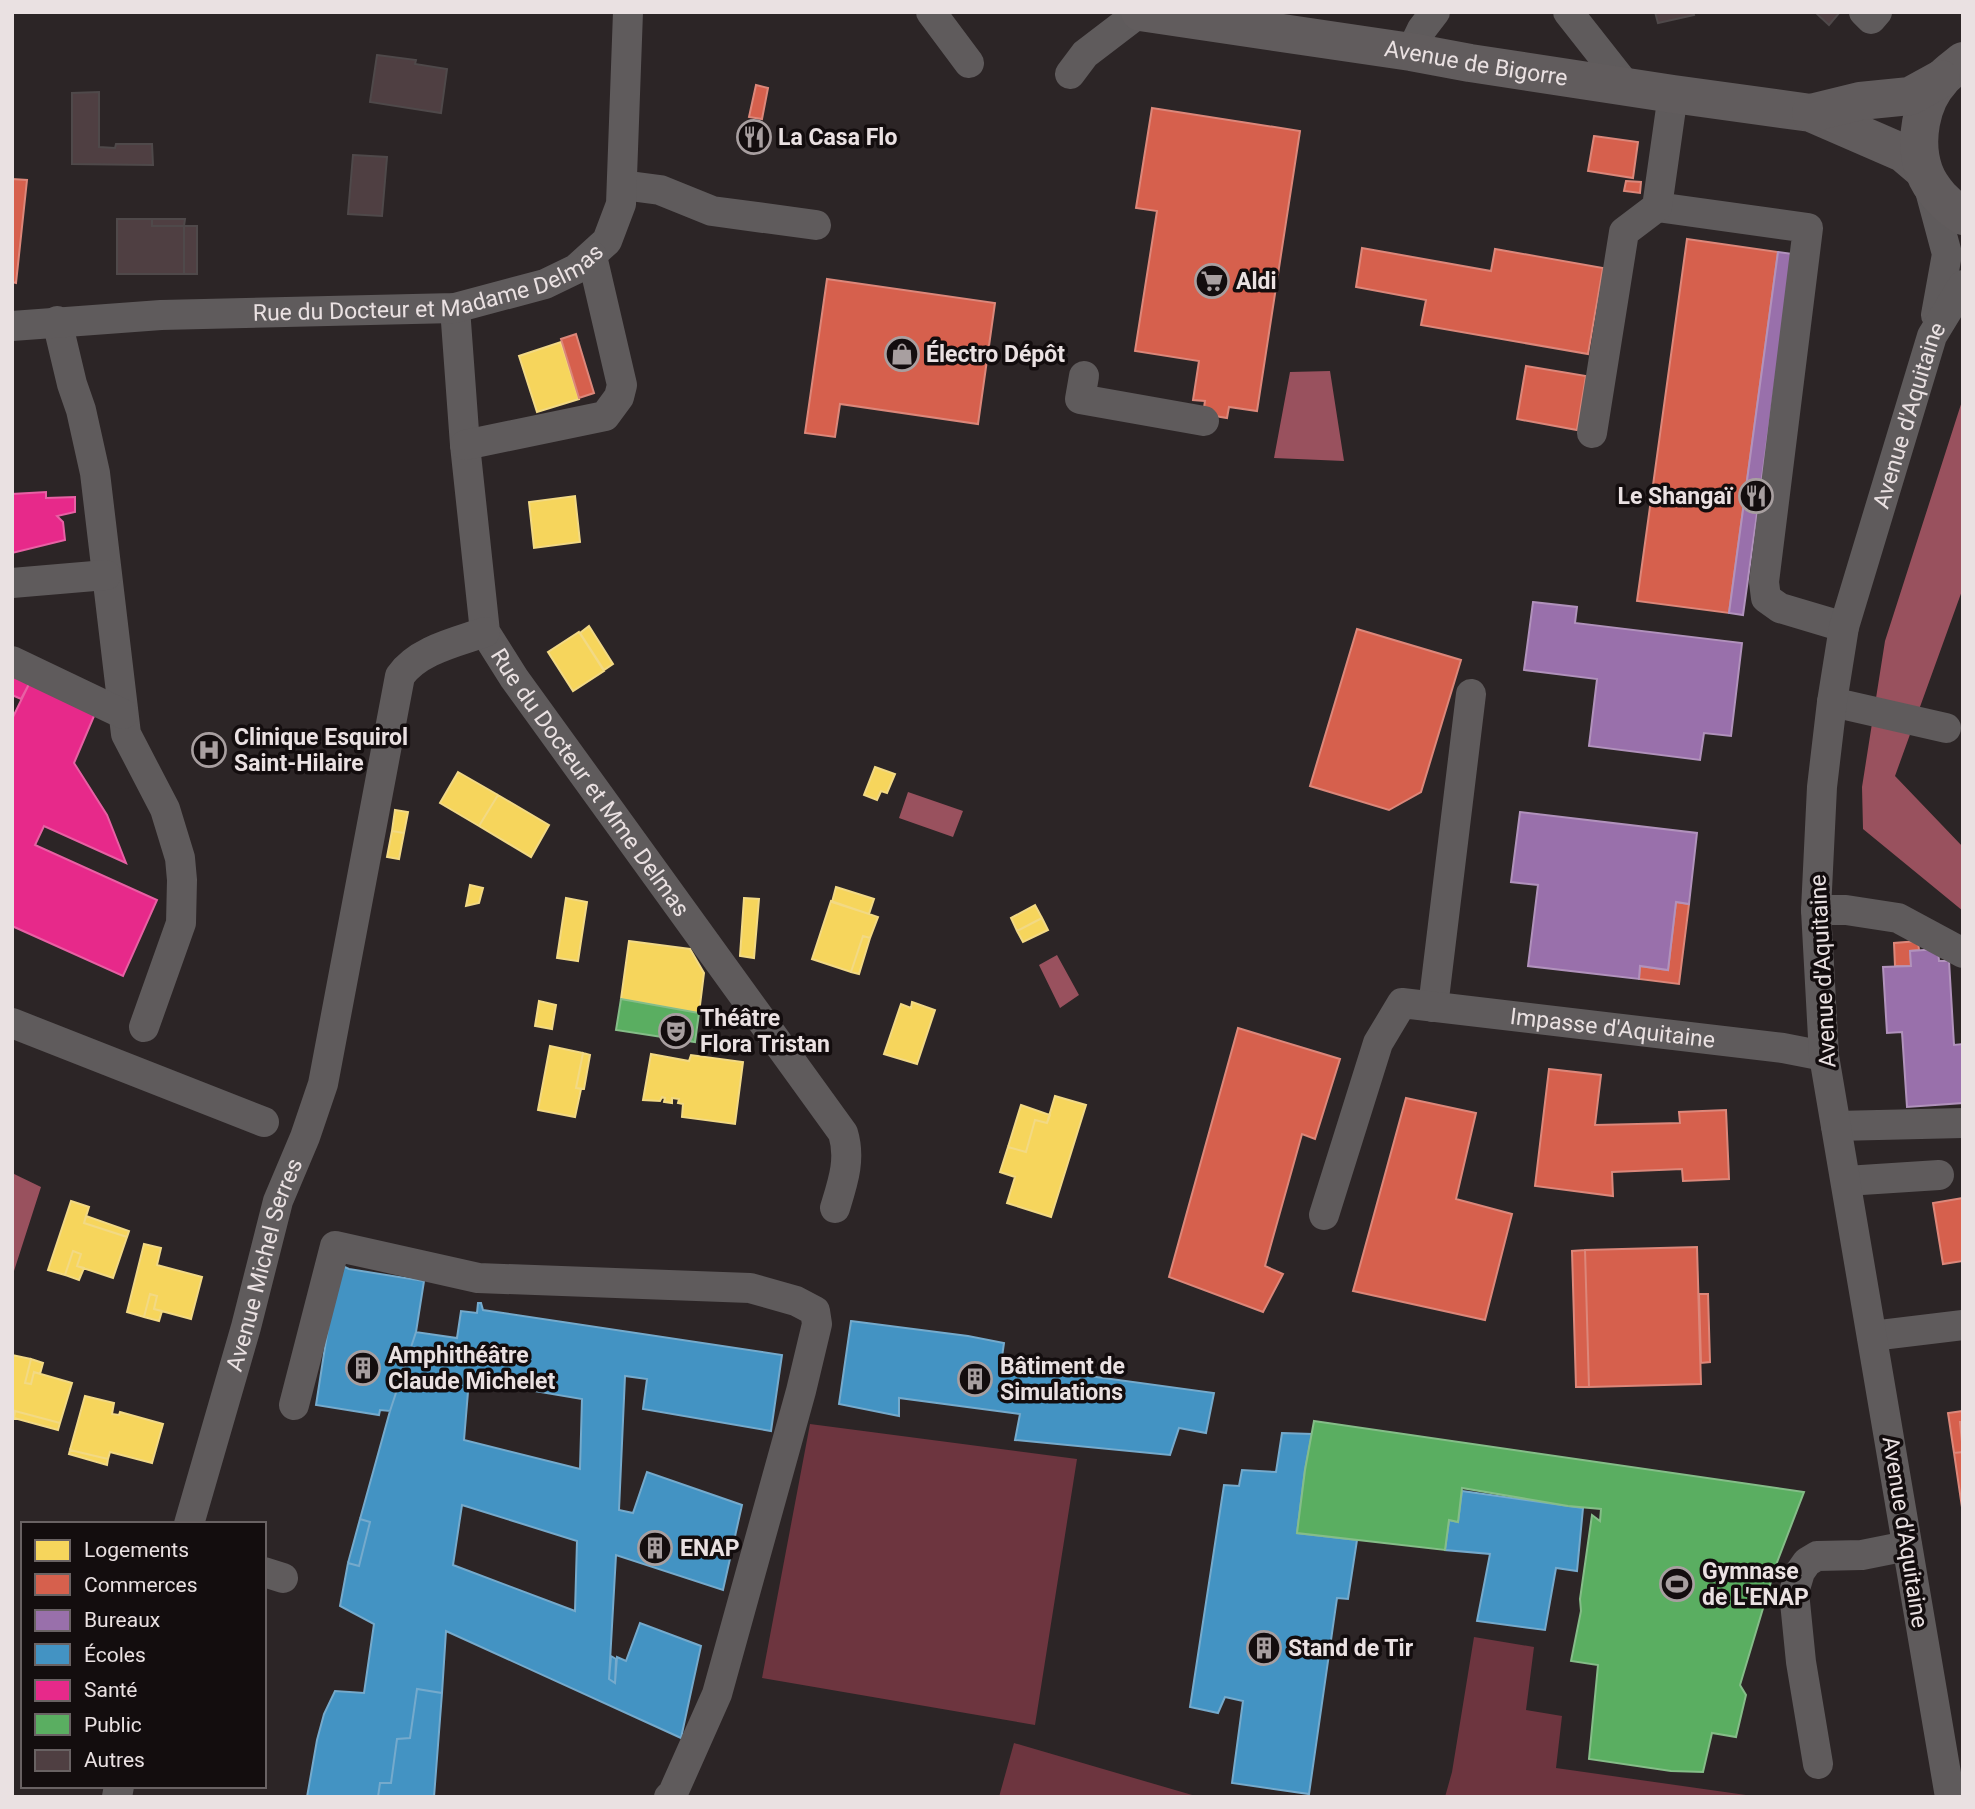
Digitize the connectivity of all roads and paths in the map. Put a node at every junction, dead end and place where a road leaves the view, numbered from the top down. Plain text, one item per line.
1 (628, 12) edge
2 (932, 12) edge
3 (1140, 12) edge
4 (1435, 12) edge
5 (1568, 12) edge
6 (1864, 12) edge
7 (1877, 12) edge
8 (1411, 52) junction
9 (969, 63) dead end
10 (1952, 70) edge
11 (1070, 74) dead end
12 (1628, 88) junction
13 (1673, 94) junction
14 (1811, 113) junction
15 (1925, 173) junction
16 (622, 185) junction
17 (1657, 207) junction
18 (1963, 216) edge
19 (816, 225) dead end
20 (592, 256) junction
21 (1963, 285) edge
22 (455, 308) junction
23 (57, 321) junction
24 (12, 326) edge
25 (1931, 336) junction
26 (1084, 376) dead end
27 (1204, 421) dead end
28 (1592, 433) dead end
29 (465, 445) junction
30 (106, 575) junction
31 (12, 583) edge
32 (1844, 627) junction
33 (485, 632) junction
34 (12, 661) edge
35 (1471, 694) dead end
36 (1832, 702) junction
37 (123, 714) junction
38 (1946, 728) dead end
39 (1816, 910) junction
40 (1963, 953) edge
41 (1433, 1006) junction
42 (12, 1023) edge
43 (144, 1027) dead end
44 (1824, 1056) junction
45 (264, 1122) dead end
46 (1963, 1123) edge
47 (1836, 1126) junction
48 (1939, 1175) dead end
49 (1846, 1181) junction
50 (835, 1208) dead end
51 (1324, 1215) dead end
52 (1963, 1325) edge
53 (1872, 1336) junction
54 (293, 1405) dead end
55 (190, 1522) edge
56 (1907, 1546) junction
57 (1818, 1765) dead end
58 (669, 1797) edge
59 (1950, 1797) edge

1 - 16 street, Rue du Docteur et Madame Delmas
2 - 9 street
3 - 8 main road, Avenue de Bigorre
3 - 11 street
4 - 8 street
5 - 12 street
6 - 7 street
8 - 12 main road, Avenue de Bigorre
10 - 14 main road, Avenue de Bigorre
10 - 15 main road
12 - 13 main road, Avenue de Bigorre
13 - 14 main road, Avenue de Bigorre
13 - 17 street
14 - 15 main road, Avenue de Bigorre
15 - 18 main road
15 - 25 street
16 - 19 street
16 - 20 street, Rue du Docteur et Madame Delmas
17 - 28 street
17 - 32 street
20 - 22 street, Rue du Docteur et Madame Delmas
20 - 29 street
21 - 25 street, Avenue d'Aquitaine
22 - 23 street, Rue du Docteur et Madame Delmas
22 - 29 street, Rue du Docteur et Mme Delmas
23 - 24 street, Rue du Docteur et Madame Delmas
23 - 30 street
25 - 32 street, Avenue d'Aquitaine
26 - 27 street
29 - 33 street, Rue du Docteur et Mme Delmas
30 - 31 street
30 - 37 street
32 - 36 street, Avenue d'Aquitaine
33 - 50 street, Rue du Docteur et Mme Delmas
33 - 55 street, Avenue Michel Serres
34 - 37 street
35 - 41 street
36 - 38 street
36 - 39 street, Avenue d'Aquitaine
37 - 43 street
39 - 40 street
39 - 44 street, Avenue d'Aquitaine
41 - 44 street, Impasse d'Aquitaine
41 - 51 street, Impasse d'Aquitaine
42 - 45 street
44 - 47 street, Avenue d'Aquitaine
46 - 47 street
47 - 49 street, Avenue d'Aquitaine
48 - 49 street
49 - 53 street, Avenue d'Aquitaine
52 - 53 street
53 - 56 street, Avenue d'Aquitaine
54 - 58 street
56 - 57 street
56 - 59 street, Avenue d'Aquitaine

